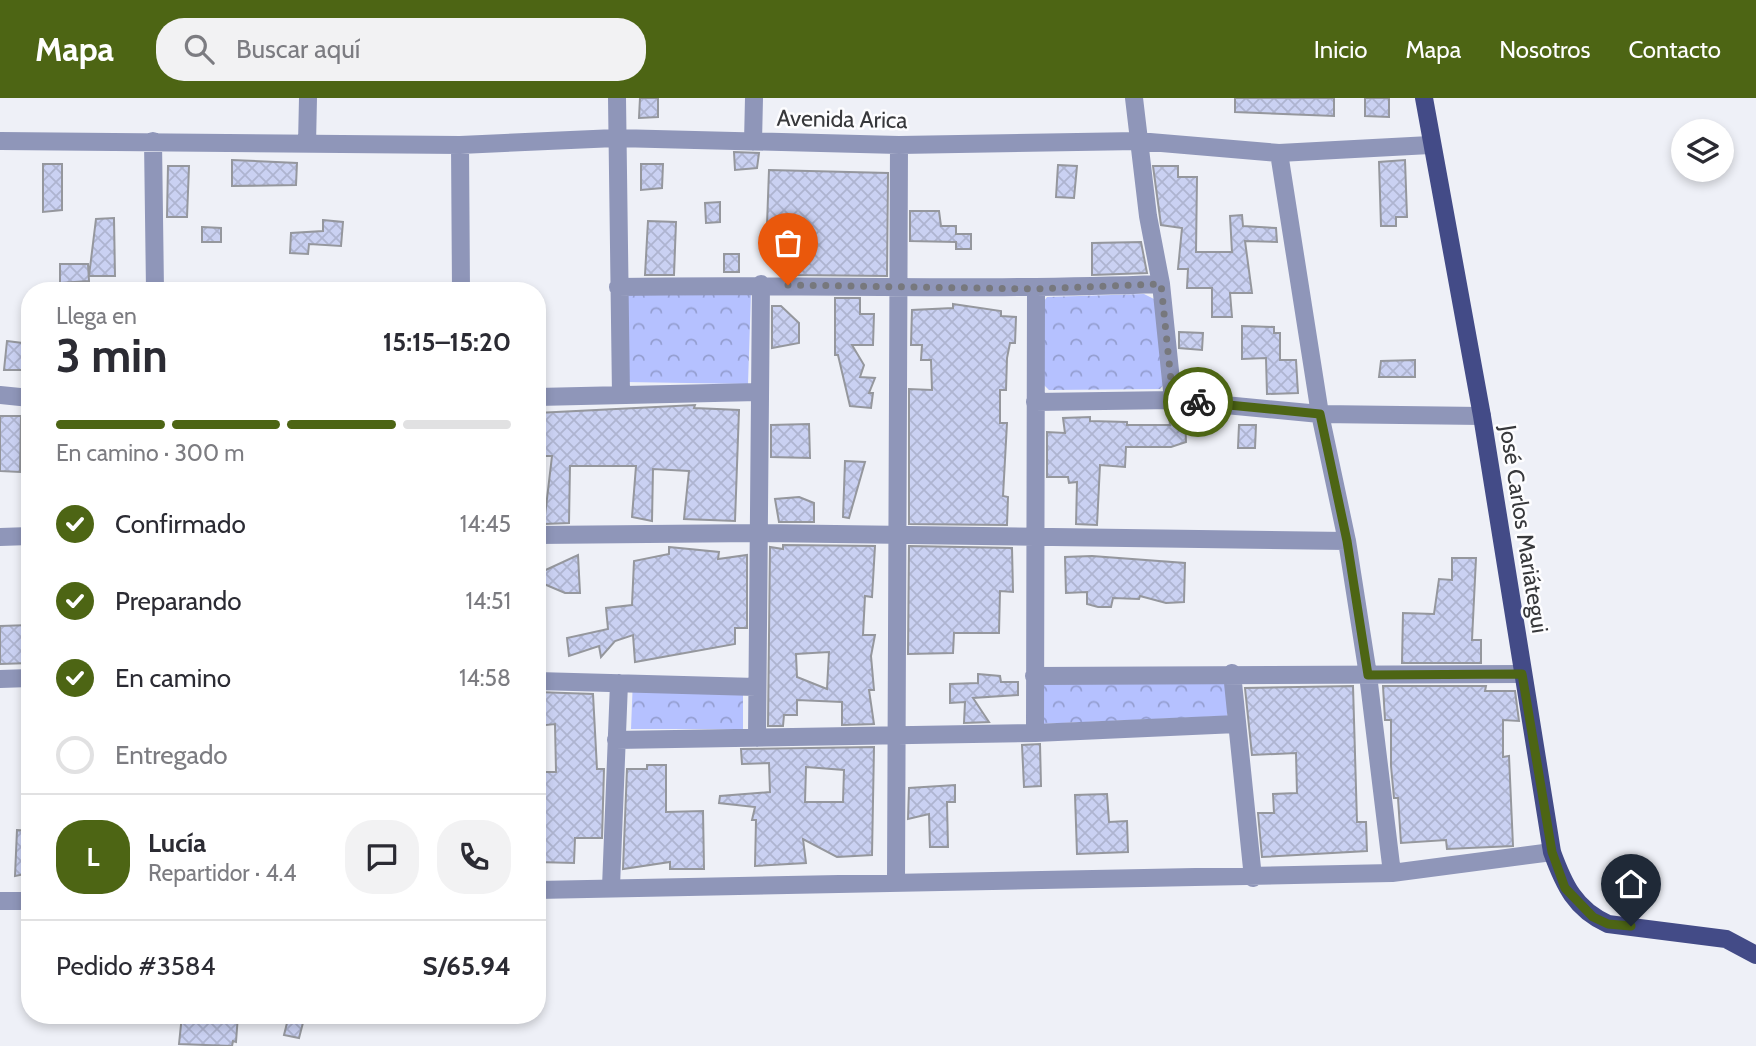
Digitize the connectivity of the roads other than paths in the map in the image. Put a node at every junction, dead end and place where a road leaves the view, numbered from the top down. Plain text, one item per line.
1 (308, 98) edge
2 (617, 98) edge
3 (754, 98) edge
4 (1134, 98) edge
5 (1423, 98) edge
6 (616, 138) junction
7 (0, 141) edge
8 (153, 141) junction
9 (1138, 141) junction
10 (754, 142) junction
11 (307, 144) junction
12 (460, 145) junction
13 (899, 145) junction
14 (1430, 145) junction
15 (1279, 153) junction
16 (155, 282) edge
17 (461, 282) edge
18 (761, 284) junction
19 (1161, 284) junction
20 (618, 287) junction
21 (899, 287) junction
22 (1036, 289) junction
23 (758, 392) junction
24 (0, 395) edge
25 (621, 395) junction
26 (21, 397) edge
27 (546, 397) edge
28 (1173, 400) junction
29 (1035, 402) junction
30 (1320, 414) junction
31 (1482, 416) junction
32 (758, 533) junction
33 (546, 535) edge
34 (21, 536) edge
35 (898, 536) junction
36 (0, 537) edge
37 (1035, 538) junction
38 (1347, 541) junction
39 (1232, 673) junction
40 (1522, 674) junction
41 (1368, 675) junction
42 (1034, 676) junction
43 (0, 678) edge
44 (21, 678) edge
45 (546, 681) edge
46 (619, 683) junction
47 (756, 687) junction
48 (1237, 724) junction
49 (1034, 733) junction
50 (896, 734) junction
51 (757, 738) junction
52 (616, 740) junction
53 (1552, 852) junction
54 (1392, 873) junction
55 (1252, 878) junction
56 (896, 882) junction
57 (611, 887) junction
58 (546, 890) edge
59 (0, 901) edge
60 (21, 901) edge
61 (1756, 955) edge

1 - 11 street
2 - 6 street
3 - 10 street
4 - 9 street
5 - 14 main road, José Carlos Mariátegui
6 - 10 street, Avenida Arica
6 - 12 street, Avenida Arica
6 - 20 street
7 - 8 street, Avenida Arica
8 - 11 street, Avenida Arica
8 - 16 street
9 - 13 street, Avenida Arica
9 - 15 street, Avenida Arica
9 - 19 street
10 - 13 street, Avenida Arica
11 - 12 street, Avenida Arica
12 - 17 street
13 - 21 street
14 - 15 street, Avenida Arica
14 - 31 main road, José Carlos Mariátegui
15 - 30 street
18 - 20 street
18 - 21 street
18 - 23 street
19 - 22 street
19 - 28 street
20 - 25 street
21 - 22 street
21 - 35 street
22 - 29 street
23 - 25 street
23 - 32 street
24 - 26 street
25 - 27 street
28 - 29 street
28 - 30 street
29 - 37 street
30 - 31 street
30 - 38 street
31 - 40 main road, José Carlos Mariátegui
32 - 33 street
32 - 35 street
32 - 47 street
34 - 36 street
35 - 37 street
35 - 50 street
37 - 38 street
37 - 42 street
38 - 41 street
39 - 41 street
39 - 42 street
39 - 48 street
40 - 41 street
40 - 53 main road, José Carlos Mariátegui
41 - 54 street
42 - 49 street
43 - 44 street
45 - 46 street
46 - 47 street
46 - 52 street
47 - 51 street
48 - 49 street
48 - 55 street
49 - 50 street
50 - 51 street
50 - 56 street
51 - 52 street
52 - 57 street
53 - 54 street
53 - 61 main road, José Carlos Mariátegui
54 - 55 street
55 - 56 street
56 - 57 street
57 - 58 street
59 - 60 street

